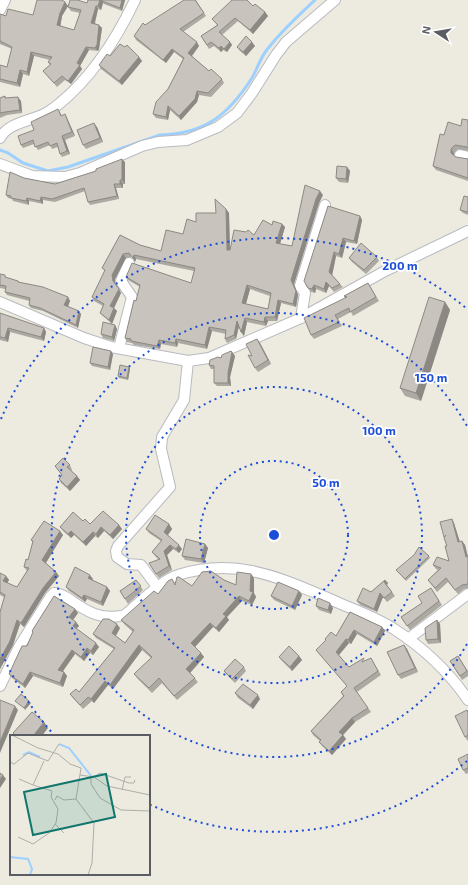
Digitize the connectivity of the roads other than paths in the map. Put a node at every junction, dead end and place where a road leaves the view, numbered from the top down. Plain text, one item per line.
1 (4, 0) edge
2 (335, 0) edge
3 (133, 1) edge
4 (0, 10) edge
5 (1, 133) edge
6 (0, 164) edge
7 (325, 205) dead end
8 (468, 231) edge
9 (129, 263) dead end
10 (0, 302) edge
11 (301, 318) junction
12 (119, 348) junction
13 (188, 361) junction
14 (158, 588) junction
15 (468, 594) edge
16 (408, 639) junction
17 (0, 686) edge
18 (468, 700) edge

1 - 4 street
2 - 6 street
3 - 5 street
7 - 11 street
8 - 11 street
9 - 12 street
10 - 12 street
11 - 13 street
12 - 13 street
13 - 14 street
14 - 16 street
14 - 17 street
15 - 16 street
16 - 18 street

